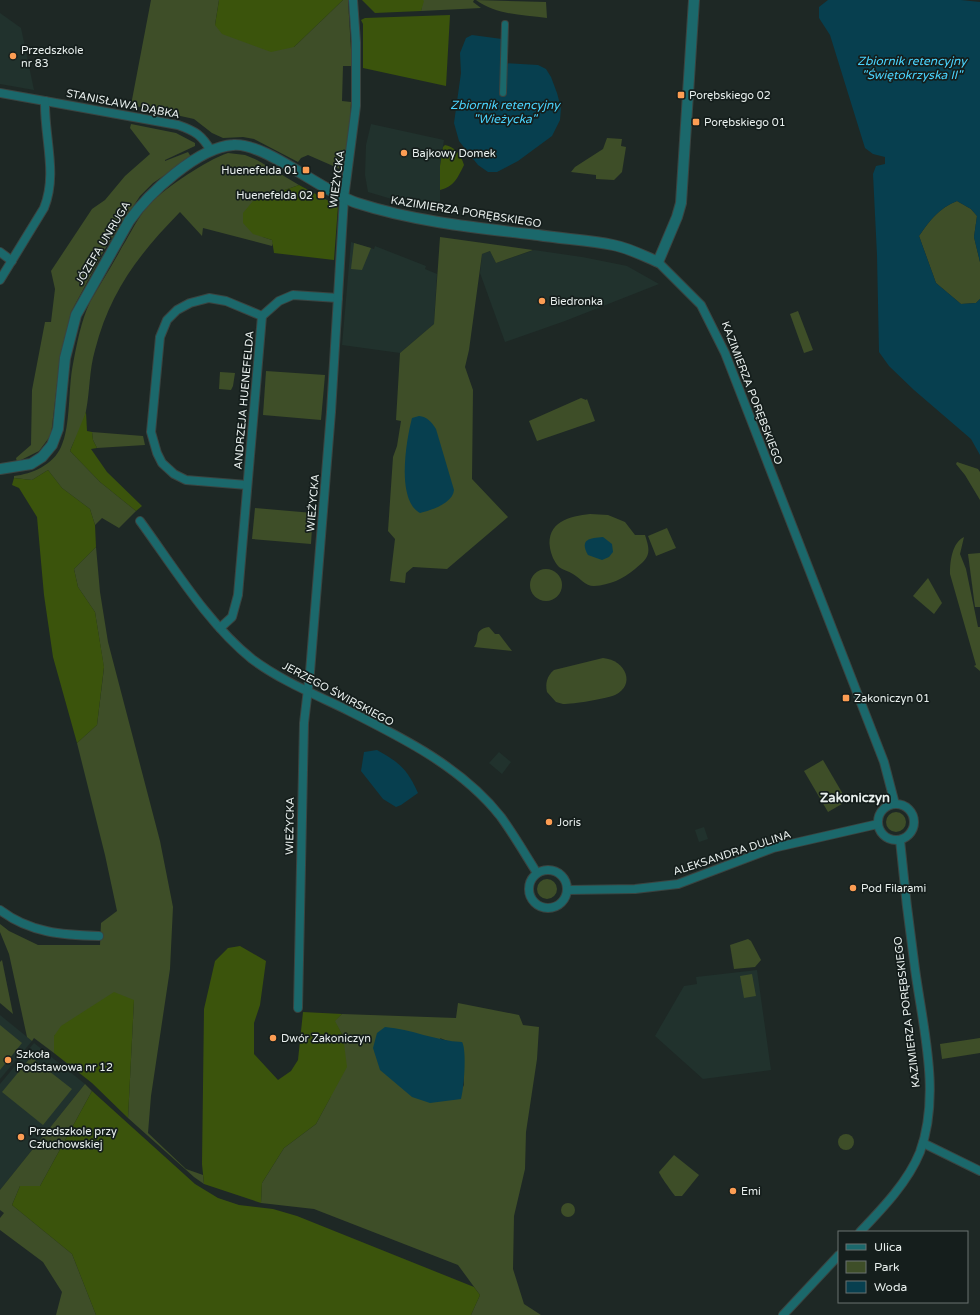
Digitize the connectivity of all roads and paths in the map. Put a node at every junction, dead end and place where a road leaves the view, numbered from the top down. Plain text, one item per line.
1 (353, 0) edge
2 (694, 0) edge
3 (506, 24) dead end
4 (0, 93) edge
5 (503, 93) dead end
6 (45, 101) junction
7 (211, 150) junction
8 (344, 198) junction
9 (0, 252) edge
10 (12, 261) junction
11 (658, 262) junction
12 (0, 280) edge
13 (338, 298) junction
14 (262, 316) junction
15 (0, 469) edge
16 (247, 485) junction
17 (140, 521) dead end
18 (220, 628) junction
19 (307, 690) junction
20 (895, 804) junction
21 (878, 824) junction
22 (900, 840) junction
23 (537, 873) junction
24 (566, 890) junction
25 (0, 910) edge
26 (99, 936) dead end
27 (298, 1008) dead end
28 (922, 1143) junction
29 (980, 1171) edge
30 (861, 1231) edge
31 (838, 1256) edge
32 (783, 1315) edge

1 - 8 street, WIEŻYCKA
2 - 11 street
3 - 5 street
4 - 6 street, STANISŁAWA DĄBKA
6 - 7 street, STANISŁAWA DĄBKA
6 - 10 street
7 - 8 street, JÓZEFA UNRUGA
7 - 15 street, JÓZEFA UNRUGA
8 - 11 street, KAZIMIERZA PORĘBSKIEGO
8 - 13 street, WIEŻYCKA
9 - 10 street
10 - 12 street
11 - 20 street, KAZIMIERZA PORĘBSKIEGO
13 - 14 street, ANDRZEJA HUENEFELDA
13 - 19 street, WIEŻYCKA
14 - 16 street, ANDRZEJA HUENEFELDA
14 - 16 street, ANDRZEJA HUENEFELDA
16 - 18 street, ANDRZEJA HUENEFELDA
17 - 18 street, JERZEGO ŚWIRSKIEGO
18 - 19 street, JERZEGO ŚWIRSKIEGO
19 - 23 street, JERZEGO ŚWIRSKIEGO
19 - 27 street, WIEŻYCKA
20 - 21 street
20 - 22 street
21 - 22 street
21 - 24 street, ALEKSANDRA DULINA
22 - 28 street, KAZIMIERZA PORĘBSKIEGO
23 - 24 street
23 - 24 street
25 - 26 street
28 - 29 street
28 - 30 street, KAZIMIERZA PORĘBSKIEGO
31 - 32 street

